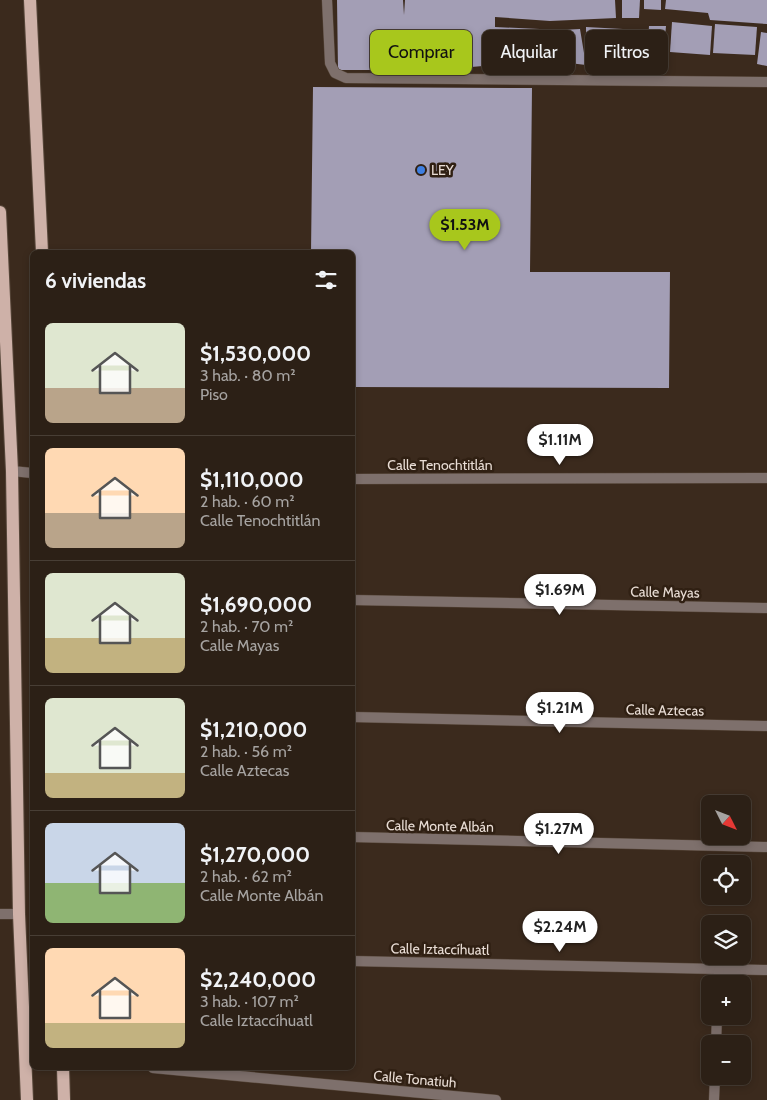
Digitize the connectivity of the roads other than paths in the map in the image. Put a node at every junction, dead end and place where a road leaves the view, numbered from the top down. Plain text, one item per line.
1 (30, 0) edge
2 (326, 0) edge
3 (767, 82) edge
4 (0, 212) edge
5 (42, 250) edge
6 (12, 471) junction
7 (30, 473) edge
8 (767, 478) edge
9 (355, 479) edge
10 (355, 600) edge
11 (767, 608) edge
12 (355, 717) edge
13 (767, 726) edge
14 (355, 837) edge
15 (767, 847) edge
16 (0, 914) edge
17 (19, 914) junction
18 (355, 961) edge
19 (719, 970) junction
20 (767, 970) edge
21 (719, 975) edge
22 (63, 1070) edge
23 (174, 1070) edge
24 (715, 1085) edge
25 (27, 1100) edge
26 (64, 1100) edge
27 (496, 1100) edge
28 (714, 1100) edge

1 - 5 main road
2 - 3 street
4 - 6 main road
6 - 7 street
6 - 17 main road
8 - 9 street, Calle Tenochtitlán
10 - 11 street, Calle Mayas
12 - 13 street, Calle Aztecas
14 - 15 street, Calle Monte Albán
16 - 17 street
17 - 25 main road
18 - 19 street, Calle Iztaccíhuatl
19 - 20 street, Calle Iztaccíhuatl
19 - 21 street
22 - 26 main road
23 - 27 street, Calle Tonatiuh
24 - 28 street

